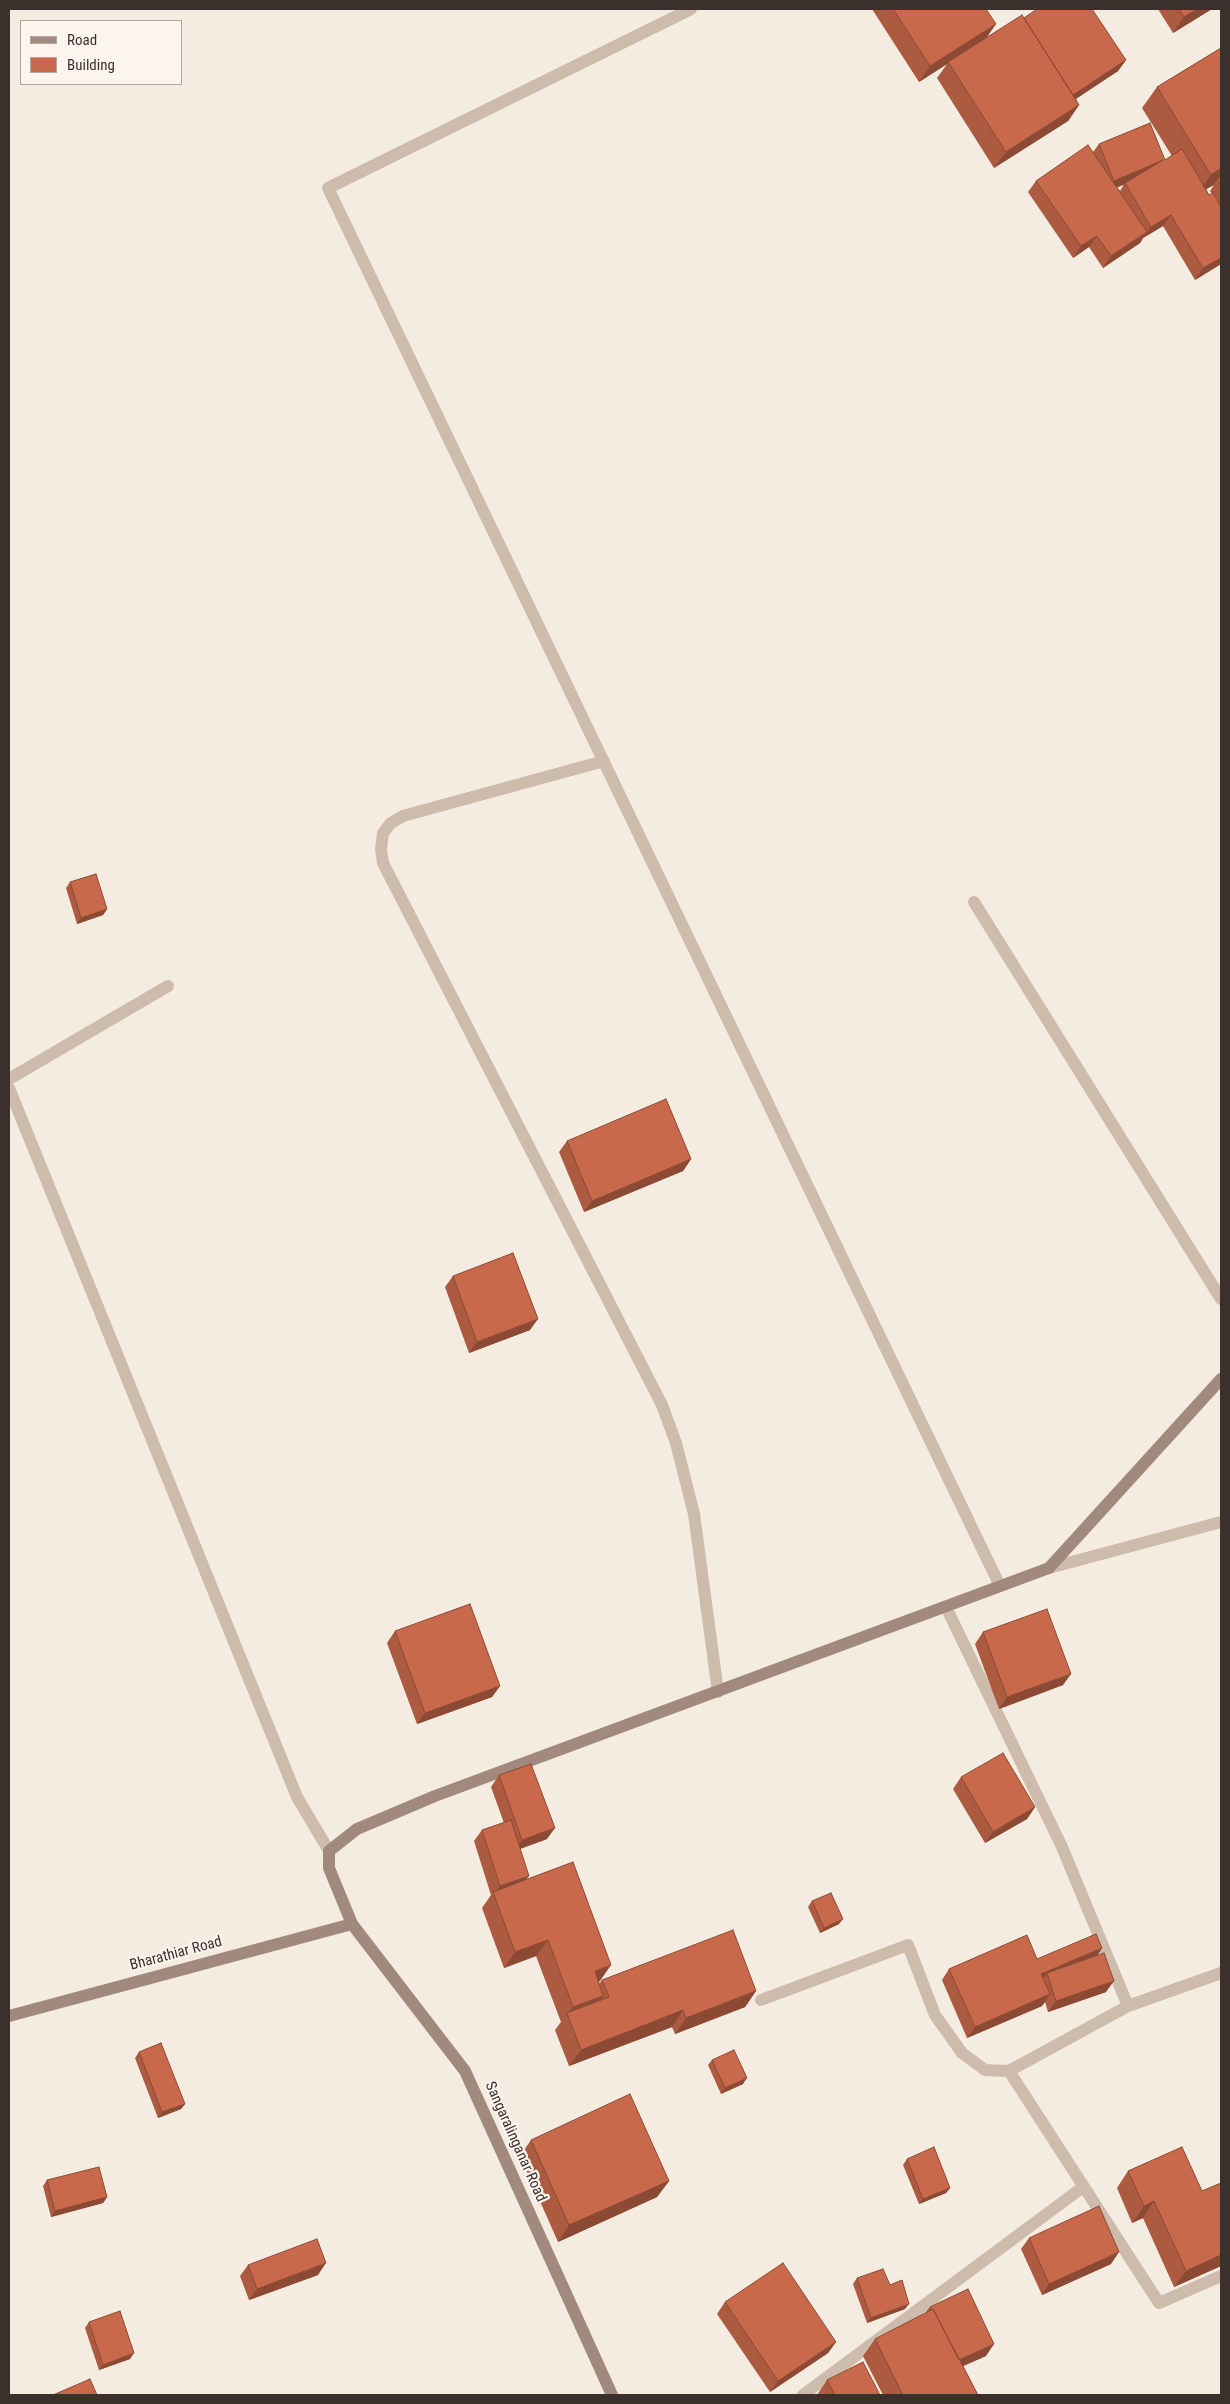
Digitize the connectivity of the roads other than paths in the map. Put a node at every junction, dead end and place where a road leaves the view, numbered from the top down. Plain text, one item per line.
1 (691, 9) edge
2 (604, 761) junction
3 (974, 902) dead end
4 (168, 986) dead end
5 (9, 1079) edge
6 (9, 1088) edge
7 (1221, 1299) edge
8 (1221, 1379) edge
9 (1221, 1522) edge
10 (1049, 1568) junction
11 (1000, 1586) junction
12 (946, 1606) junction
13 (718, 1692) junction
14 (329, 1851) junction
15 (352, 1924) junction
16 (1221, 1973) edge
17 (761, 2000) dead end
18 (1128, 2006) junction
19 (9, 2016) edge
20 (1009, 2071) junction
21 (1083, 2187) junction
22 (1221, 2276) edge
23 (612, 2395) edge
24 (803, 2395) edge

1 - 2 street
2 - 11 street
2 - 13 street
3 - 7 street
4 - 5 street
6 - 14 street
8 - 10 street
9 - 10 street
10 - 11 street
11 - 12 street
12 - 13 street
12 - 18 street
13 - 14 street
14 - 15 street, Sangaralinganar Road
15 - 19 street, Bharathiar Road
15 - 23 street, Sangaralinganar Road
16 - 18 street
17 - 20 street
18 - 20 street
20 - 21 street
21 - 22 street
21 - 24 street

